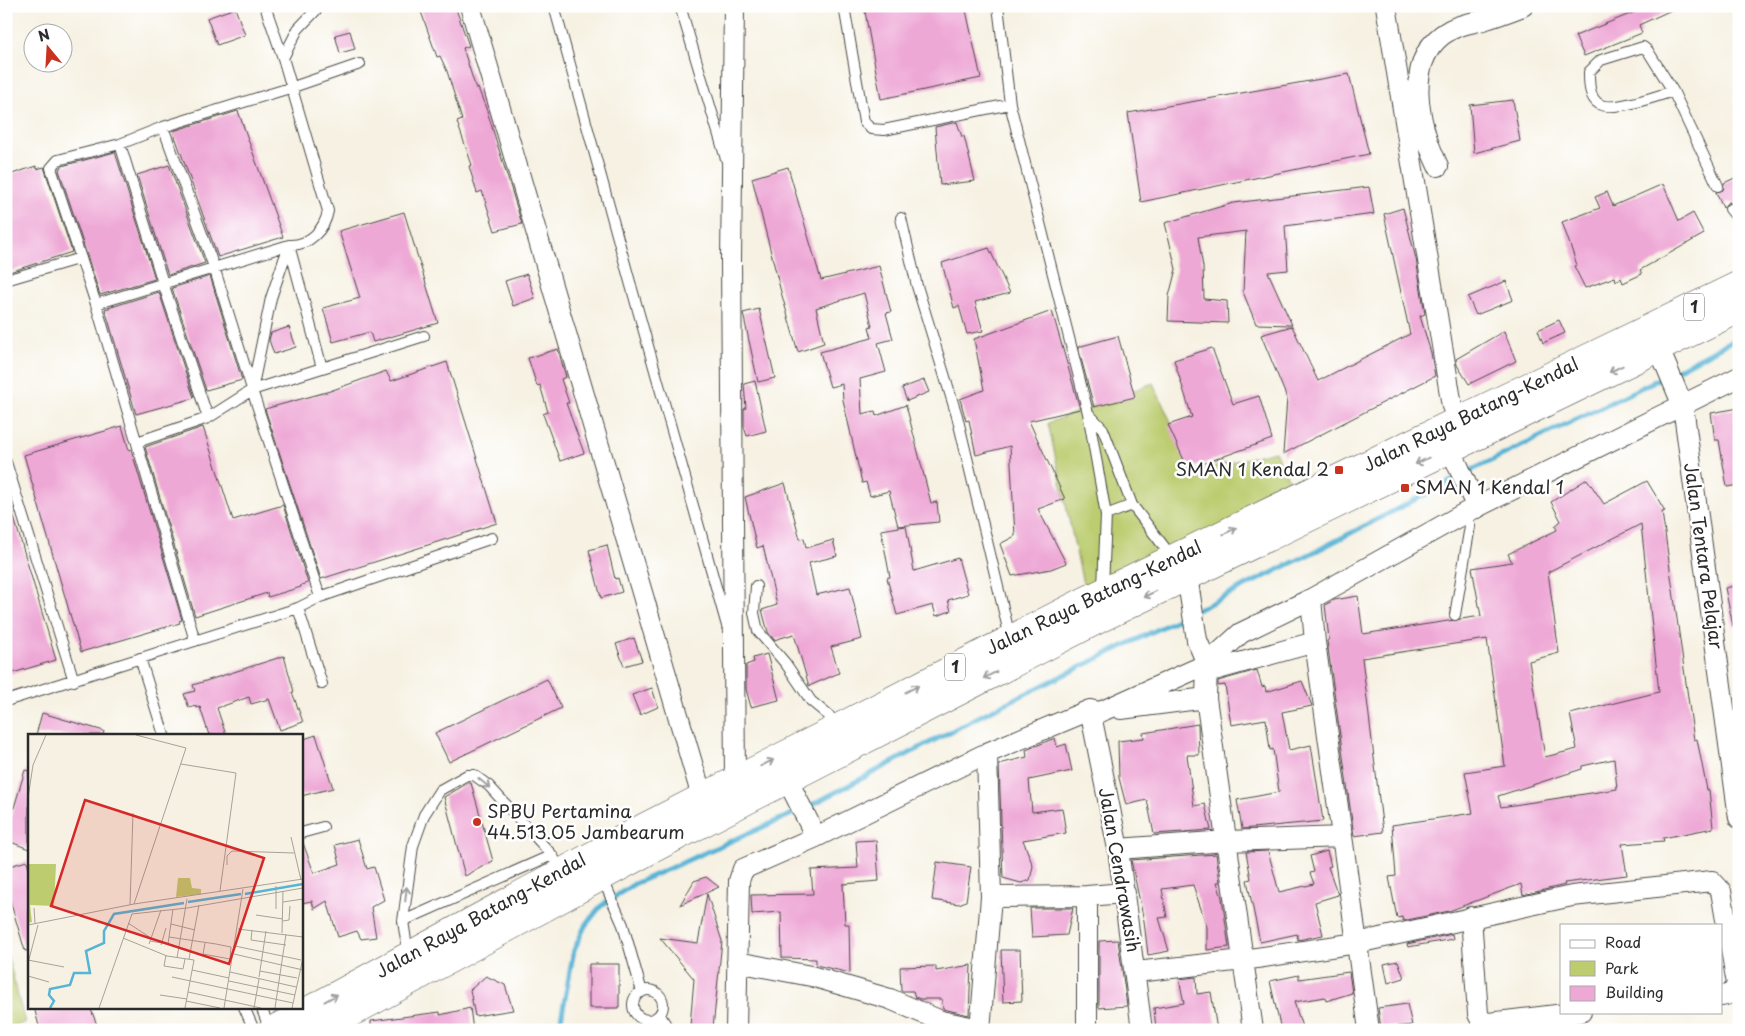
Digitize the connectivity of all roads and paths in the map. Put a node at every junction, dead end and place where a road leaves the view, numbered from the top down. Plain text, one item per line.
1 (266, 6) edge
2 (320, 6) edge
3 (470, 6) edge
4 (554, 6) edge
5 (680, 6) edge
6 (734, 6) edge
7 (844, 6) edge
8 (998, 6) edge
9 (1386, 6) edge
10 (1523, 6) edge
11 (283, 58) junction
12 (360, 64) dead end
13 (292, 87) junction
14 (1673, 91) junction
15 (1010, 104) junction
16 (163, 127) junction
17 (120, 144) junction
18 (1438, 166) dead end
19 (732, 179) junction
20 (1718, 186) dead end
21 (1730, 209) dead end
22 (901, 218) dead end
23 (1739, 220) edge
24 (290, 245) junction
25 (81, 258) junction
26 (214, 267) junction
27 (6, 280) edge
28 (163, 283) junction
29 (1739, 285) edge
30 (96, 304) junction
31 (1739, 309) edge
32 (424, 336) dead end
33 (1659, 348) junction
34 (322, 368) junction
35 (1739, 377) edge
36 (252, 390) junction
37 (1681, 402) junction
38 (1088, 413) junction
39 (208, 418) junction
40 (1458, 421) junction
41 (137, 442) junction
42 (1455, 458) junction
43 (6, 462) edge
44 (1132, 505) junction
45 (1472, 506) junction
46 (1106, 514) junction
47 (492, 538) dead end
48 (1180, 567) junction
49 (756, 586) dead end
50 (1103, 592) junction
51 (320, 597) junction
52 (1311, 599) junction
53 (298, 608) junction
54 (1455, 615) dead end
55 (195, 641) junction
56 (1315, 642) junction
57 (1013, 650) junction
58 (735, 653) junction
59 (140, 658) junction
60 (1207, 668) junction
61 (74, 681) junction
62 (322, 684) dead end
63 (1206, 698) junction
64 (1730, 700) edge
65 (6, 701) edge
66 (1094, 711) junction
67 (841, 725) junction
68 (164, 734) edge
69 (987, 754) junction
70 (735, 779) junction
71 (793, 790) junction
72 (702, 797) junction
73 (1739, 818) edge
74 (323, 826) dead end
75 (302, 833) edge
76 (815, 833) junction
77 (1342, 837) junction
78 (1226, 841) junction
79 (1118, 849) junction
80 (564, 877) junction
81 (605, 883) junction
82 (1125, 893) junction
83 (1087, 896) junction
84 (991, 897) junction
85 (1471, 917) junction
86 (403, 921) junction
87 (1357, 943) junction
88 (1243, 960) junction
89 (737, 962) junction
90 (413, 965) junction
91 (1136, 972) junction
92 (642, 992) junction
93 (1722, 996) edge
94 (244, 1008) edge
95 (261, 1008) edge
96 (1564, 1014) edge
97 (660, 1015) junction
98 (980, 1029) edge
99 (254, 1030) edge
100 (272, 1030) edge
101 (319, 1030) edge
102 (669, 1030) edge
103 (736, 1030) edge
104 (1087, 1030) edge
105 (1142, 1030) edge
106 (1253, 1030) edge
107 (1369, 1030) edge

1 - 11 lane
2 - 11 lane
3 - 72 street
4 - 58 lane
5 - 19 lane
6 - 19 street
7 - 15 lane
8 - 15 lane
9 - 40 street
10 - 18 street
11 - 13 lane
12 - 13 lane
13 - 16 lane
13 - 24 lane
14 - 14 lane
14 - 20 lane
15 - 38 lane
16 - 17 lane
16 - 26 lane
17 - 25 lane
17 - 28 lane
19 - 58 street
21 - 23 lane
22 - 57 lane
24 - 26 lane
24 - 34 lane
24 - 36 lane
25 - 27 lane
25 - 30 lane
26 - 28 lane
26 - 36 lane
28 - 30 lane
28 - 39 lane
29 - 33 highway, Jalan Raya Batang-Kendal / 1
30 - 41 lane
31 - 33 highway, Jalan Raya Batang-Kendal / 1
32 - 34 lane
33 - 37 street, Jalan Tentara Pelajar
33 - 40 highway, Jalan Raya Batang-Kendal / 1
33 -> 42 highway, Jalan Raya Batang-Kendal / 1
34 - 36 lane
35 - 37 street
36 - 39 lane
36 - 51 lane
37 - 45 street
37 - 64 street, Jalan Tentara Pelajar
38 - 44 lane
38 - 46 lane
39 - 41 lane
48 -> 40 highway, Jalan Raya Batang-Kendal / 1
41 - 55 lane
42 - 45 street
42 -> 48 highway, Jalan Raya Batang-Kendal / 1
43 - 61 lane
44 - 46 lane
44 - 48 lane
45 - 52 street
45 - 54 lane
46 - 50 lane
47 - 51 lane
48 - 50 highway, Jalan Raya Batang-Kendal / 1
48 -> 57 highway, Jalan Raya Batang-Kendal / 1
48 - 60 street
49 - 67 lane
50 - 57 highway, Jalan Raya Batang-Kendal / 1
51 - 53 lane
52 - 56 street
52 - 60 street
53 - 55 lane
53 - 62 lane
55 - 59 lane
56 - 60 street
56 - 77 street
67 -> 57 highway, Jalan Raya Batang-Kendal / 1
57 -> 71 highway, Jalan Raya Batang-Kendal / 1
58 - 70 street
59 - 61 lane
59 - 68 lane
60 - 63 street
60 - 66 street
61 - 65 lane
63 - 66 street
63 - 78 street
64 - 73 street, Jalan Tentara Pelajar
66 - 69 street
66 - 79 street, Jalan Cendrawasih
70 -> 67 highway, Jalan Raya Batang-Kendal / 1
69 - 76 street
69 - 84 street
70 - 72 highway, Jalan Raya Batang-Kendal / 1
71 - 76 street
71 - 81 highway, Jalan Raya Batang-Kendal / 1
72 - 80 highway, Jalan Raya Batang-Kendal / 1
74 - 75 lane
76 - 89 street
77 - 78 street
77 - 87 street
78 - 79 street
78 - 88 street
79 - 82 street, Jalan Cendrawasih
80 - 81 highway, Jalan Raya Batang-Kendal / 1
80 - 86 lane
86 -> 80 lane
80 - 90 highway, Jalan Raya Batang-Kendal / 1
81 - 92 lane
82 - 83 street
82 - 91 street, Jalan Cendrawasih
83 - 84 street
83 - 104 street
84 - 98 street
85 - 87 street
85 - 93 street
85 - 96 street
86 - 90 lane
87 - 88 street
87 - 107 street
88 - 91 street
88 - 106 street
89 - 98 street
89 - 103 street
100 -> 90 highway, Jalan Raya Batang-Kendal / 1
90 - 101 highway, Jalan Raya Batang-Kendal / 1
91 - 105 street, Jalan Cendrawasih
92 - 97 lane
92 - 97 lane
94 - 99 lane
95 - 100 lane
97 - 102 lane

